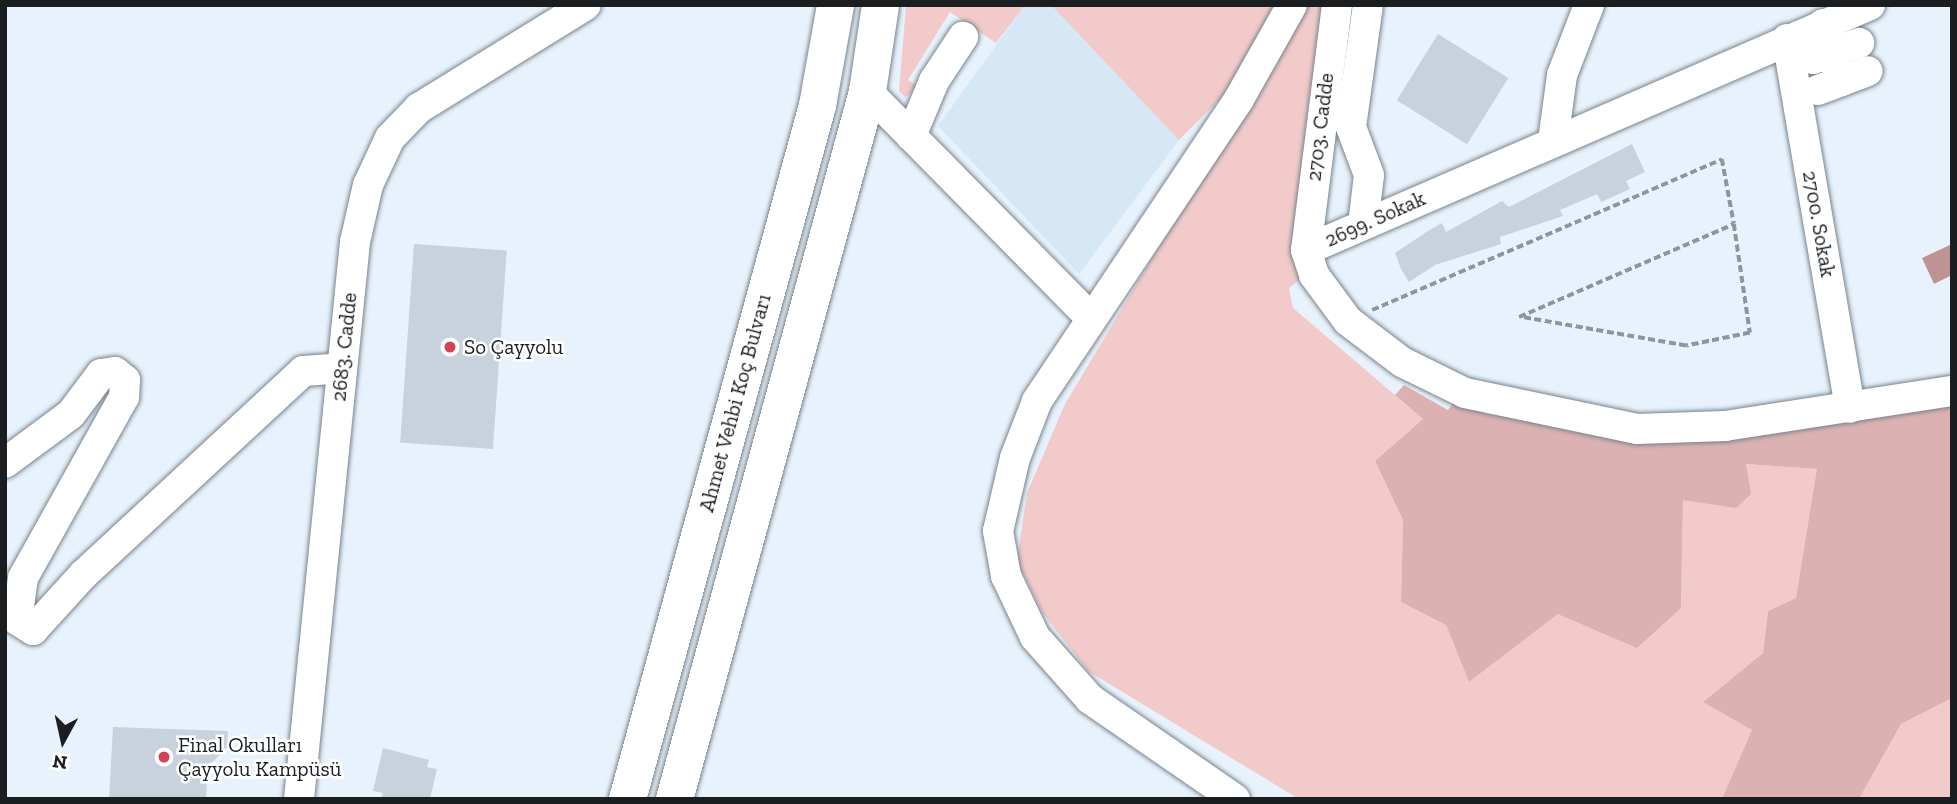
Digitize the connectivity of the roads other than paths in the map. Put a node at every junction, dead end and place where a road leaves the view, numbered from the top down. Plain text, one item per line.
1 (586, 5) edge
2 (835, 5) edge
3 (880, 5) edge
4 (1292, 5) edge
5 (1337, 5) edge
6 (1368, 5) edge
7 (1589, 5) edge
8 (1870, 5) edge
9 (1823, 24) junction
10 (963, 37) dead end
11 (1787, 39) junction
12 (1842, 81) dead end
13 (867, 91) junction
14 (911, 136) junction
15 (1553, 141) junction
16 (1363, 225) junction
17 (1306, 250) junction
18 (1091, 318) junction
19 (342, 369) junction
20 (1952, 391) edge
21 (1850, 408) junction
22 (5, 463) edge
23 (299, 799) edge
24 (627, 799) edge
25 (674, 799) edge
26 (1235, 799) edge

1 - 19 street, 2683. Cadde
2 - 24 main road, Ahmet Vehbi Koç Bulvarı
3 - 13 main road, Ahmet Vehbi Koç Bulvarı
4 - 18 street
5 - 17 street, 2703. Cadde
6 - 16 street
7 - 15 street
8 - 9 street, 2699. Sokak
9 - 11 street, 2699. Sokak
9 - 12 street
10 - 14 street
11 - 15 street, 2699. Sokak
11 - 21 street, 2700. Sokak
13 - 14 street
13 - 25 main road, Ahmet Vehbi Koç Bulvarı
14 - 18 street
15 - 16 street, 2699. Sokak
16 - 17 street, 2699. Sokak
17 - 21 street, 2699. Sokak
18 - 26 street
19 - 22 street
19 - 23 street, 2683. Cadde
20 - 21 street, 2699. Sokak

